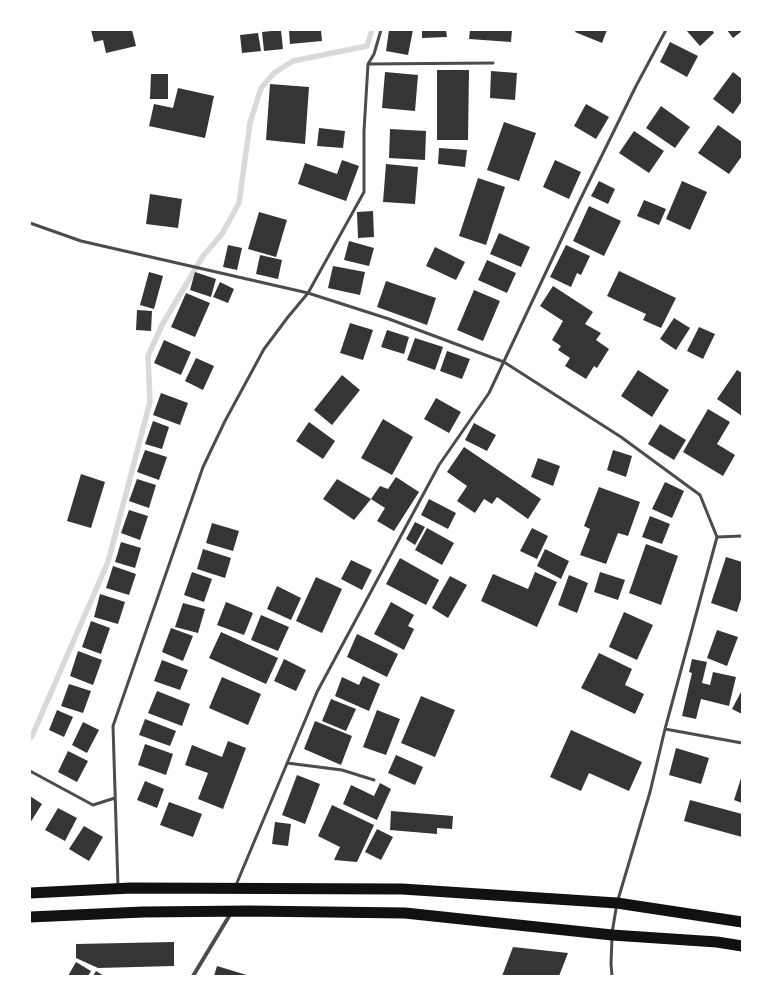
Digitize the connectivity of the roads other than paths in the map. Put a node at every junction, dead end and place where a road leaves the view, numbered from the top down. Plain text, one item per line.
1 (381, 30) edge
2 (666, 30) edge
3 (493, 63) dead end
4 (368, 64) junction
5 (30, 223) edge
6 (308, 293) junction
7 (504, 362) junction
8 (742, 536) edge
9 (717, 537) junction
10 (666, 729) junction
11 (742, 743) edge
12 (287, 763) junction
13 (30, 771) edge
14 (374, 780) dead end
15 (115, 798) junction
16 (234, 888) junction
17 (118, 889) junction
18 (30, 893) edge
19 (617, 903) junction
20 (232, 912) junction
21 (30, 917) edge
22 (742, 922) edge
23 (612, 935) junction
24 (742, 946) edge
25 (192, 976) edge
26 (612, 976) edge

1 - 4 lane
2 - 7 lane
3 - 4 lane
4 - 6 lane
5 - 6 lane
6 - 7 lane
6 - 15 lane
7 - 9 lane
7 - 12 lane
8 - 9 lane
9 - 10 lane
10 - 11 lane
10 - 19 lane
12 - 14 lane
12 - 16 lane
13 - 15 lane
15 - 17 lane
16 - 17 highway
16 - 19 highway
17 - 18 highway
19 - 22 highway
19 - 23 lane
20 - 21 highway
20 - 23 highway
20 - 25 street
23 - 24 highway
23 - 26 lane

